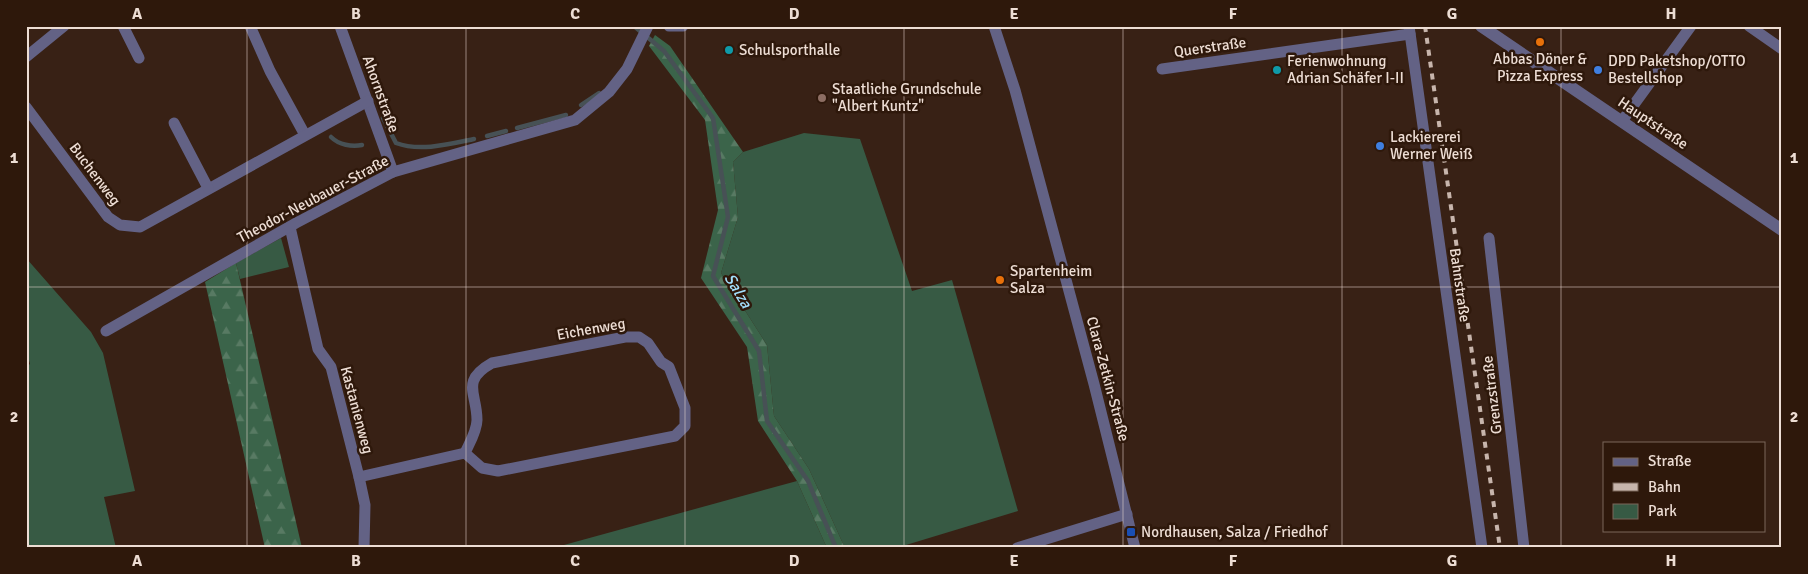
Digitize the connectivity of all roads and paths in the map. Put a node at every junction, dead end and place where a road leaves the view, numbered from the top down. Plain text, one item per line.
1 (64, 26) edge
2 (123, 26) edge
3 (250, 26) edge
4 (340, 26) edge
5 (669, 26) edge
6 (683, 26) edge
7 (994, 26) edge
8 (1481, 26) edge
9 (1691, 26) edge
10 (1749, 26) edge
11 (647, 27) edge
12 (1409, 30) edge
13 (1782, 49) edge
14 (26, 57) edge
15 (139, 58) dead end
16 (1162, 69) dead end
17 (368, 101) junction
18 (26, 107) edge
19 (1622, 122) junction
20 (174, 123) dead end
21 (305, 135) junction
22 (393, 172) junction
23 (208, 188) junction
24 (290, 227) junction
25 (1782, 230) edge
26 (1489, 238) dead end
27 (106, 331) dead end
28 (465, 453) junction
29 (359, 477) junction
30 (1127, 514) junction
31 (364, 548) edge
32 (1017, 548) edge
33 (1135, 548) edge
34 (1482, 548) edge
35 (1524, 548) edge

1 - 14 street
2 - 15 street
3 - 21 street
4 - 17 street, Ahornstraße
5 - 6 street
7 - 30 street, Clara-Zetkin-Straße
8 - 19 street, Hauptstraße
9 - 19 street
10 - 13 street
11 - 22 street, Theodor-Neubauer-Straße
12 - 16 street, Querstraße
12 - 34 street, Bahnstraße
17 - 21 street, Buchenweg
17 - 22 street, Ahornstraße
18 - 23 street, Buchenweg
19 - 25 street, Hauptstraße
20 - 23 street
21 - 23 street, Buchenweg
22 - 24 street, Theodor-Neubauer-Straße
24 - 27 street, Theodor-Neubauer-Straße
24 - 29 street, Kastanienweg
26 - 35 street, Grenzstraße
28 - 28 street, Eichenweg
28 - 29 street
29 - 31 street, Kastanienweg
30 - 32 street
30 - 33 street, Clara-Zetkin-Straße

